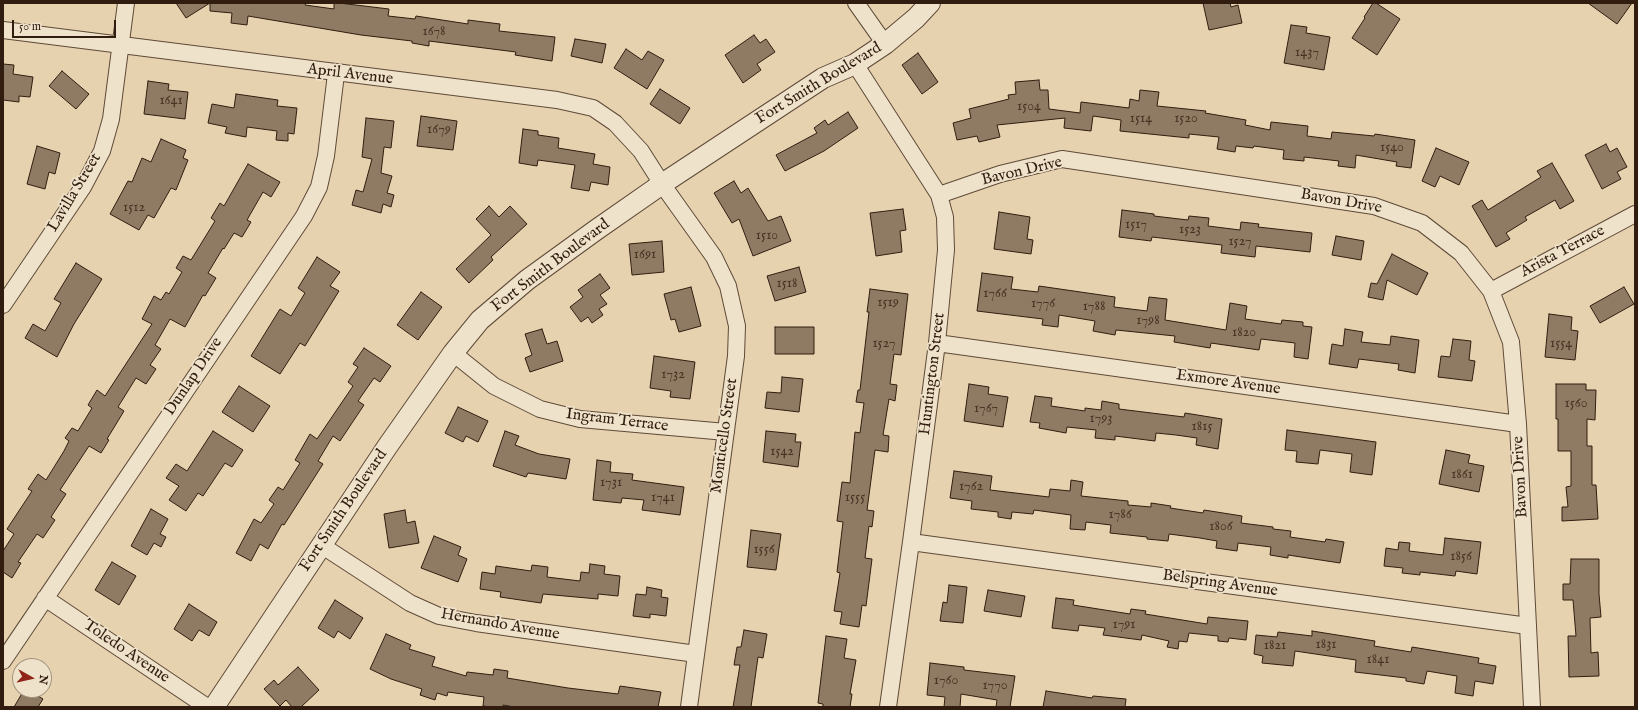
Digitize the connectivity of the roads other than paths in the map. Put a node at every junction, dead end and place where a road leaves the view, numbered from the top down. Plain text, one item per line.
1 (126, 3) edge
2 (856, 3) edge
3 (930, 3) edge
4 (3, 30) edge
5 (885, 44) junction
6 (120, 46) junction
7 (856, 64) junction
8 (336, 74) junction
9 (662, 184) junction
10 (940, 195) junction
11 (1635, 214) edge
12 (1491, 291) junction
13 (3, 305) edge
14 (937, 343) junction
15 (453, 353) junction
16 (1518, 424) junction
17 (726, 432) junction
18 (912, 542) junction
19 (321, 545) junction
20 (45, 598) junction
21 (1528, 626) junction
22 (696, 654) junction
23 (3, 661) edge
24 (207, 707) edge
25 (214, 707) edge
26 (689, 707) edge
27 (888, 707) edge
28 (1532, 707) edge

1 - 6 street, Lavilla Street
2 - 5 street
3 - 5 street, Fort Smith Boulevard
4 - 6 street, April Avenue
5 - 7 street, Fort Smith Boulevard
6 - 8 street, April Avenue
6 - 13 street, Lavilla Street
7 - 9 street, Fort Smith Boulevard
7 - 10 street, Huntington Street
8 - 9 street, April Avenue
8 - 20 street, Dunlap Drive
9 - 15 street, Fort Smith Boulevard
9 - 17 street, Monticello Street
10 - 12 street, Bavon Drive
10 - 14 street, Huntington Street
11 - 12 street, Arista Terrace
12 - 16 street, Bavon Drive
14 - 16 street, Exmore Avenue
14 - 18 street, Huntington Street
15 - 17 street, Ingram Terrace
15 - 19 street, Fort Smith Boulevard
16 - 21 street, Bavon Drive
17 - 22 street, Monticello Street
18 - 21 street, Belspring Avenue
18 - 27 street, Huntington Street
19 - 22 street, Hernando Avenue
19 - 25 street, Fort Smith Boulevard
20 - 23 street, Dunlap Drive
20 - 24 street, Toledo Avenue
21 - 28 street, Bavon Drive
22 - 26 street, Monticello Street

